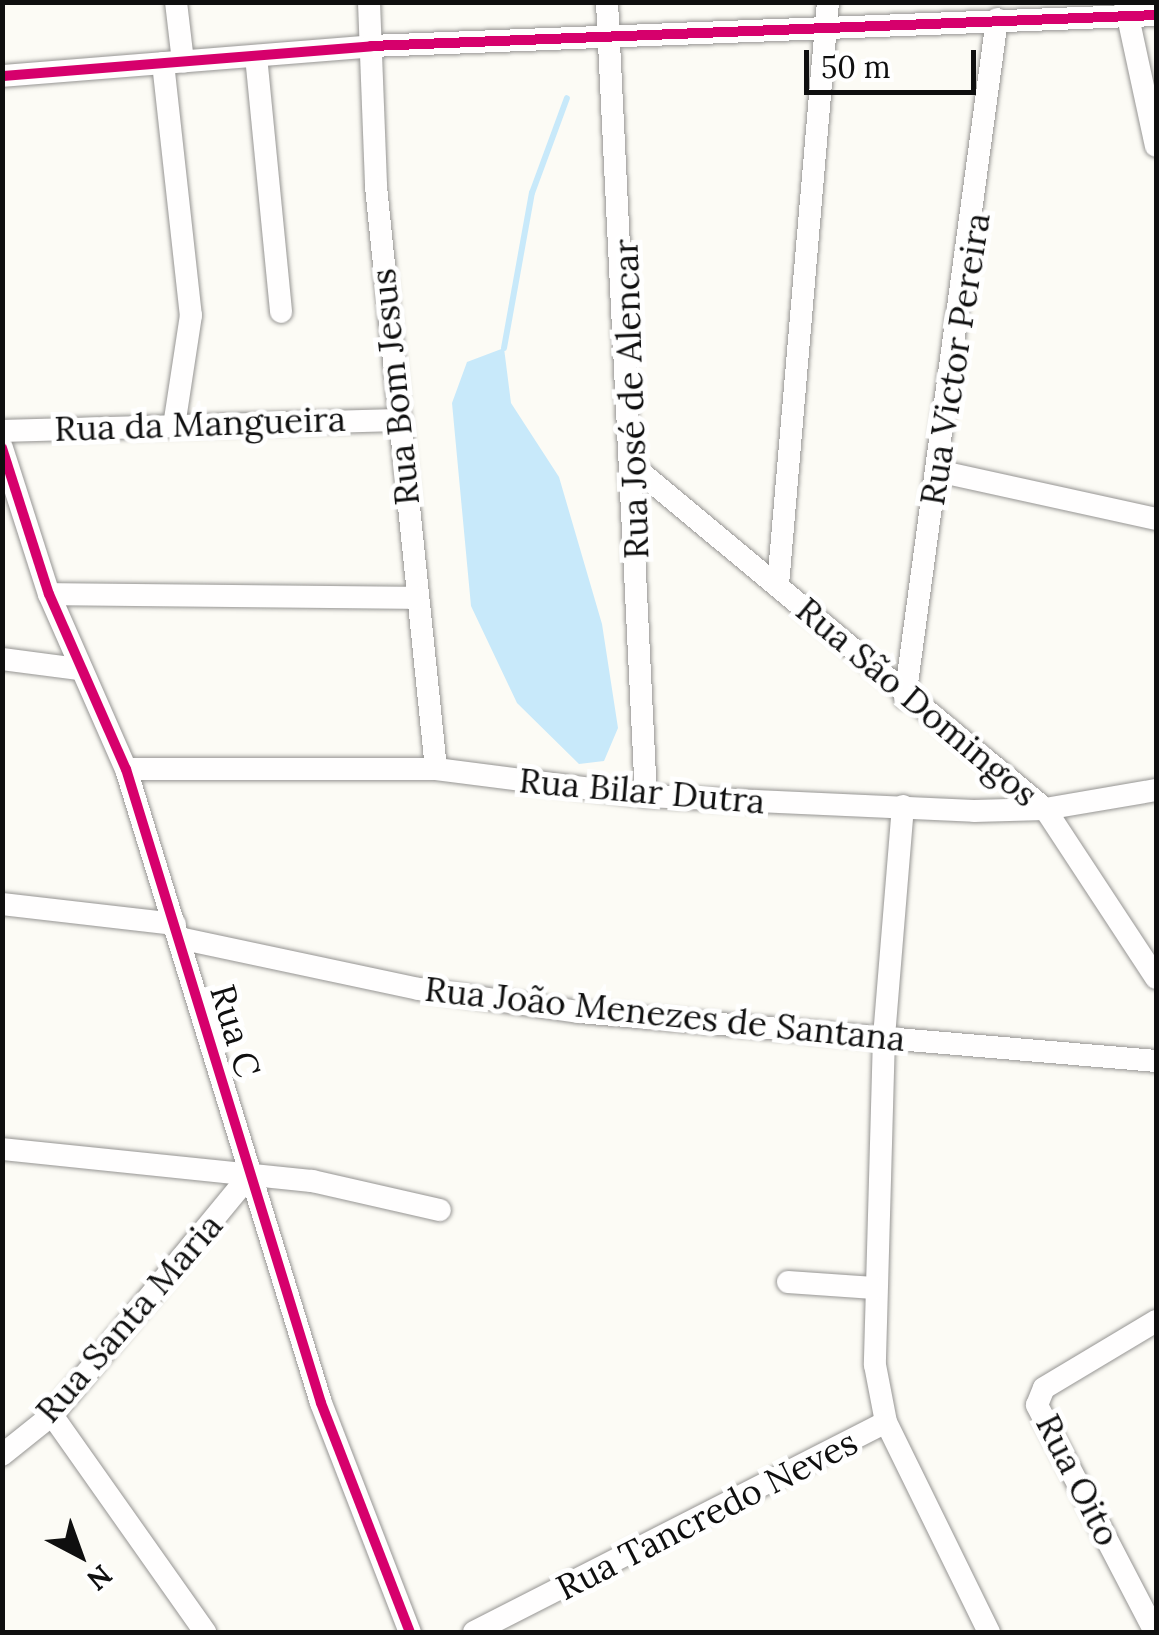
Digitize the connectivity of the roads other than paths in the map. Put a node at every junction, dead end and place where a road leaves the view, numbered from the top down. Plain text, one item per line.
1 (176, 2) edge
2 (369, 2) edge
3 (607, 2) edge
4 (1125, 9) edge
5 (945, 11) edge
6 (829, 14) edge
7 (1156, 15) edge
8 (997, 19) junction
9 (608, 36) junction
10 (371, 46) junction
11 (2, 50) edge
12 (256, 56) junction
13 (173, 63) junction
14 (4, 76) edge
15 (1156, 146) edge
16 (280, 312) dead end
17 (175, 420) junction
18 (397, 420) junction
19 (2, 431) edge
20 (2, 448) edge
21 (633, 466) junction
22 (938, 470) junction
23 (1156, 519) edge
24 (778, 585) junction
25 (49, 594) junction
26 (416, 598) junction
27 (2, 659) edge
28 (79, 669) junction
29 (906, 698) junction
30 (126, 769) junction
31 (436, 770) junction
32 (1156, 790) edge
33 (646, 796) junction
34 (903, 806) junction
35 (1045, 810) junction
36 (2, 904) edge
37 (177, 931) junction
38 (1156, 978) edge
39 (884, 1036) junction
40 (1156, 1061) edge
41 (3, 1151) edge
42 (250, 1176) junction
43 (440, 1210) dead end
44 (788, 1282) dead end
45 (874, 1288) junction
46 (1156, 1321) edge
47 (52, 1415) junction
48 (886, 1422) junction
49 (2, 1455) edge
50 (205, 1632) edge
51 (410, 1632) edge
52 (474, 1632) edge
53 (989, 1632) edge
54 (1156, 1632) edge

1 - 13 street
2 - 10 street, Rua Bom Jesus
3 - 9 street, Rua José de Alencar
4 - 7 street
4 - 8 street
4 - 15 street
5 - 6 street
5 - 8 street
6 - 9 street
6 - 24 street
8 - 22 street, Rua Victor Pereira
9 - 10 street
9 - 21 street, Rua José de Alencar
10 - 12 street
10 - 18 street, Rua Bom Jesus
11 - 14 street
12 - 13 street
12 - 16 street
13 - 14 street
13 - 17 street
17 - 18 street, Rua da Mangueira
17 - 19 street, Rua da Mangueira
18 - 26 street, Rua Bom Jesus
20 - 25 street, Rua C
21 - 24 street, Rua São Domingos
21 - 33 street, Rua José de Alencar
22 - 23 street
22 - 29 street, Rua Victor Pereira
24 - 29 street, Rua São Domingos
25 - 26 street
25 - 28 street, Rua C
26 - 31 street, Rua Bom Jesus
27 - 28 street
28 - 30 street, Rua C
29 - 35 street, Rua São Domingos
30 - 31 street, Rua Bilar Dutra
30 - 37 street, Rua C
31 - 33 street, Rua Bilar Dutra
32 - 35 street, Rua Bilar Dutra
33 - 34 street, Rua Bilar Dutra
34 - 35 street, Rua Bilar Dutra
34 - 39 street
35 - 38 street, Rua São Domingos
36 - 37 street, Rua João Menezes de Santana
37 - 39 street, Rua João Menezes de Santana
37 - 42 street, Rua C
39 - 40 street, Rua João Menezes de Santana
39 - 45 street
41 - 42 street
42 - 43 street
42 - 47 street, Rua Santa Maria
42 - 51 street, Rua C
44 - 45 street
45 - 48 street
46 - 54 street, Rua Oito
47 - 49 street, Rua Santa Maria
47 - 50 street
48 - 52 street, Rua Tancredo Neves
48 - 53 street

